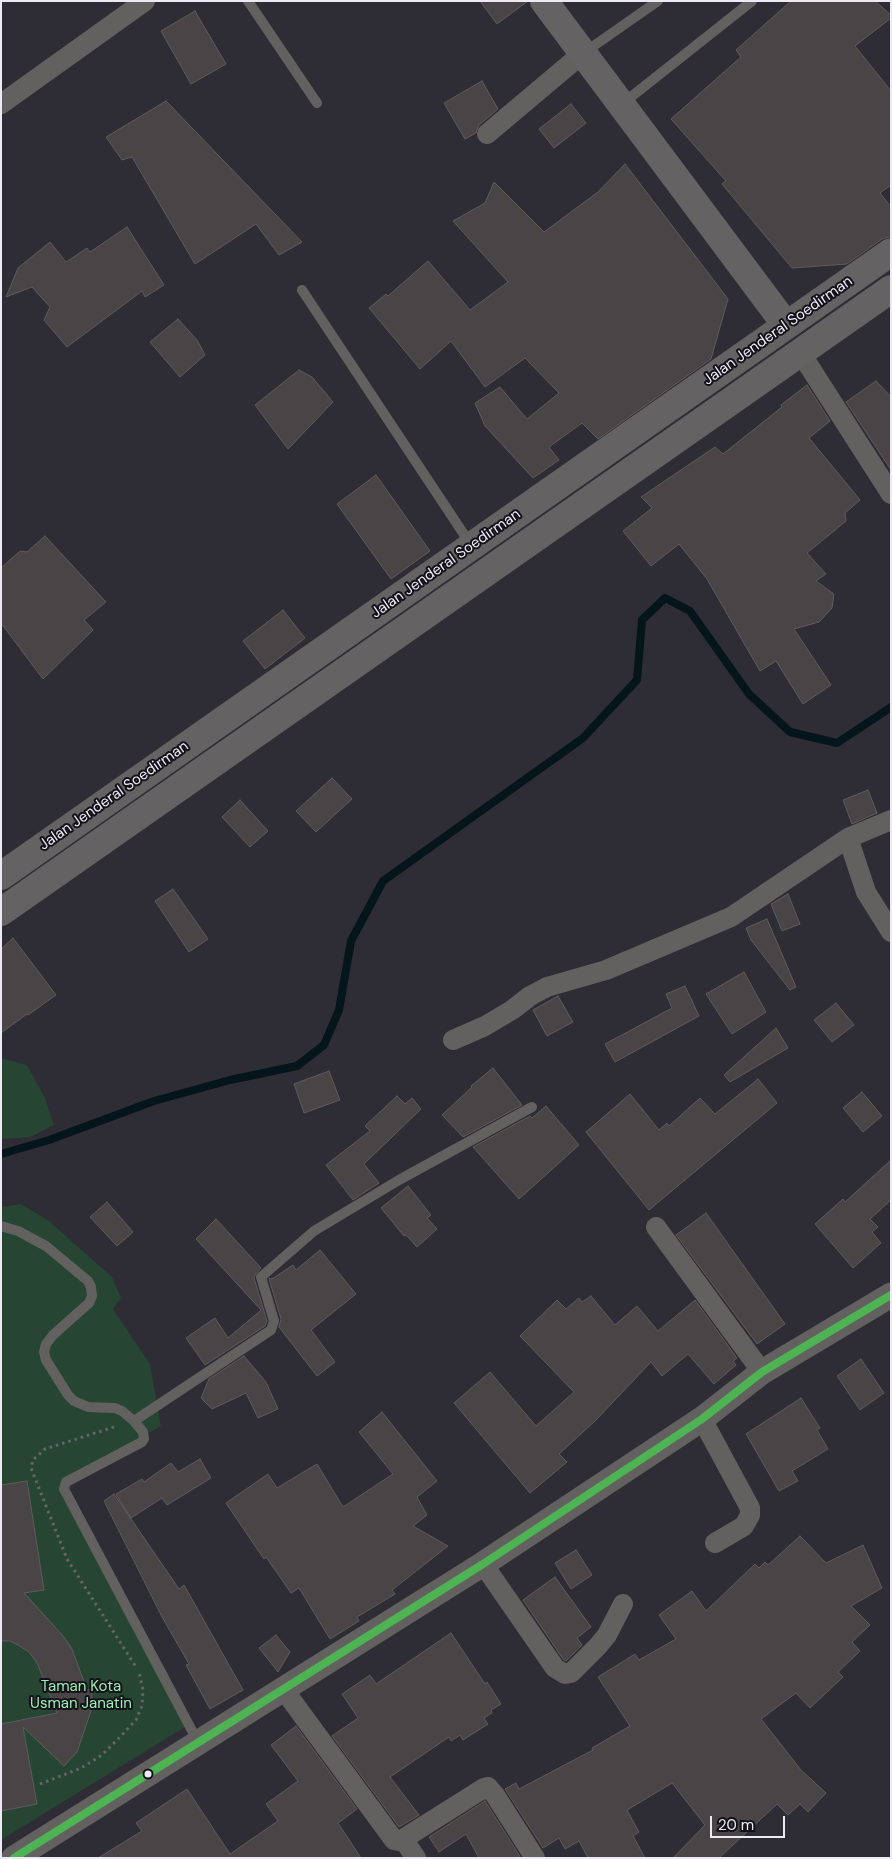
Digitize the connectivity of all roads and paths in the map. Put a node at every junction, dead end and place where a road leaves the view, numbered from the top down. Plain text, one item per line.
1 (145, 1) edge
2 (248, 1) edge
3 (544, 1) edge
4 (658, 1) edge
5 (752, 1) edge
6 (583, 53) junction
7 (316, 103) dead end
8 (1, 104) edge
9 (621, 104) junction
10 (487, 134) dead end
11 (891, 252) edge
12 (891, 289) edge
13 (302, 290) dead end
14 (786, 325) junction
15 (800, 352) junction
16 (891, 494) edge
17 (472, 545) junction
18 (891, 820) edge
19 (848, 838) junction
20 (1, 876) edge
21 (1, 912) edge
22 (891, 932) edge
23 (452, 1040) dead end
24 (532, 1106) dead end
25 (1, 1226) edge
26 (656, 1227) dead end
27 (891, 1295) edge
28 (762, 1372) junction
29 (702, 1419) junction
30 (134, 1420) junction
31 (715, 1543) dead end
32 (483, 1564) junction
33 (624, 1604) dead end
34 (284, 1690) junction
35 (198, 1743) junction
36 (40, 1784) dead end
37 (403, 1839) junction
38 (14, 1858) edge
39 (416, 1858) edge
40 (536, 1858) edge

1 - 8 street
2 - 7 lane
3 - 6 main road
4 - 6 lane
5 - 9 lane
6 - 9 main road
6 - 10 street
9 - 14 main road
11 - 14 main road, Jalan Jenderal Soedirman
12 - 15 main road, Jalan Jenderal Soedirman
13 - 17 lane
14 - 17 main road, Jalan Jenderal Soedirman
15 - 16 street
15 - 21 main road, Jalan Jenderal Soedirman
17 - 20 main road, Jalan Jenderal Soedirman
18 - 19 street
19 - 22 street
19 - 23 street
24 - 30 lane
25 - 30 lane
26 - 28 street
27 - 28 street
28 - 29 street
29 - 31 street
29 - 32 street
30 - 35 lane
30 - 36 path
32 - 33 street
32 - 34 street
34 - 35 street
34 - 37 street
35 - 38 street
37 - 39 street
37 - 40 street

